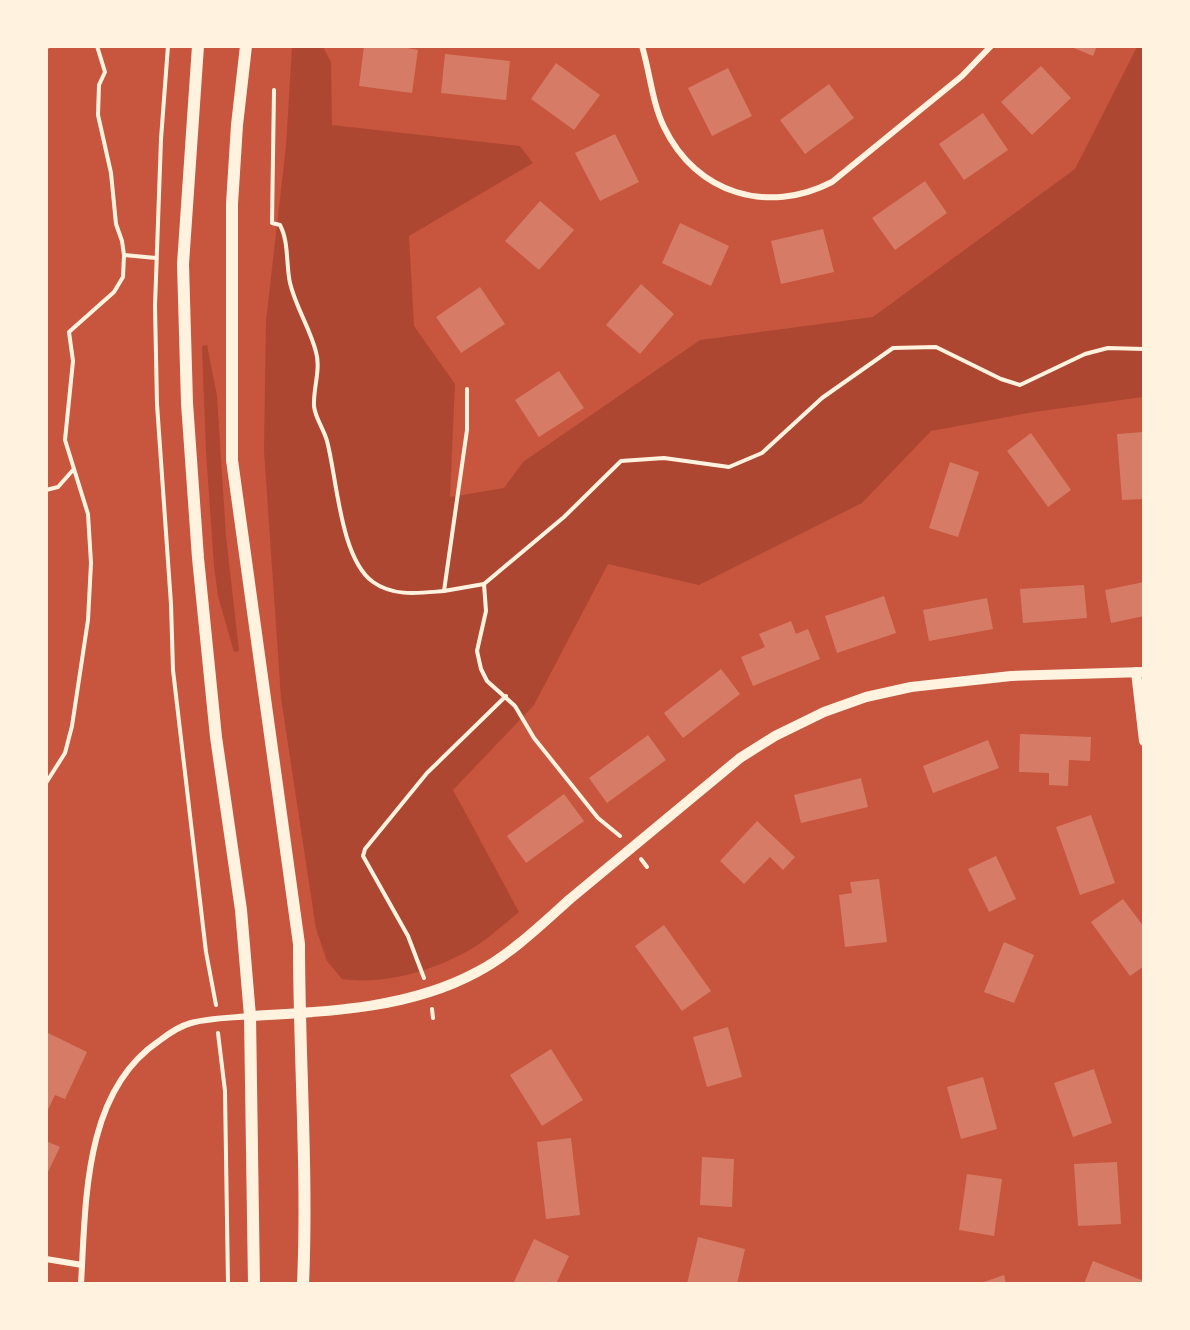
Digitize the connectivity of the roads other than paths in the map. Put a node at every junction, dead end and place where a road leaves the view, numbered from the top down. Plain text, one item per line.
1 (198, 46) edge
2 (246, 46) edge
3 (642, 46) edge
4 (991, 46) edge
5 (1140, 672) edge
6 (1143, 741) edge
7 (299, 1013) junction
8 (250, 1016) junction
9 (46, 1259) edge
10 (82, 1265) junction
11 (81, 1284) edge
12 (254, 1284) edge
13 (303, 1284) edge

1 - 8 main road
2 - 7 main road
3 - 4 street
5 - 6 street
5 - 7 street
7 - 8 street
7 - 13 main road
8 - 10 street
8 - 12 main road
9 - 10 street
10 - 11 street

